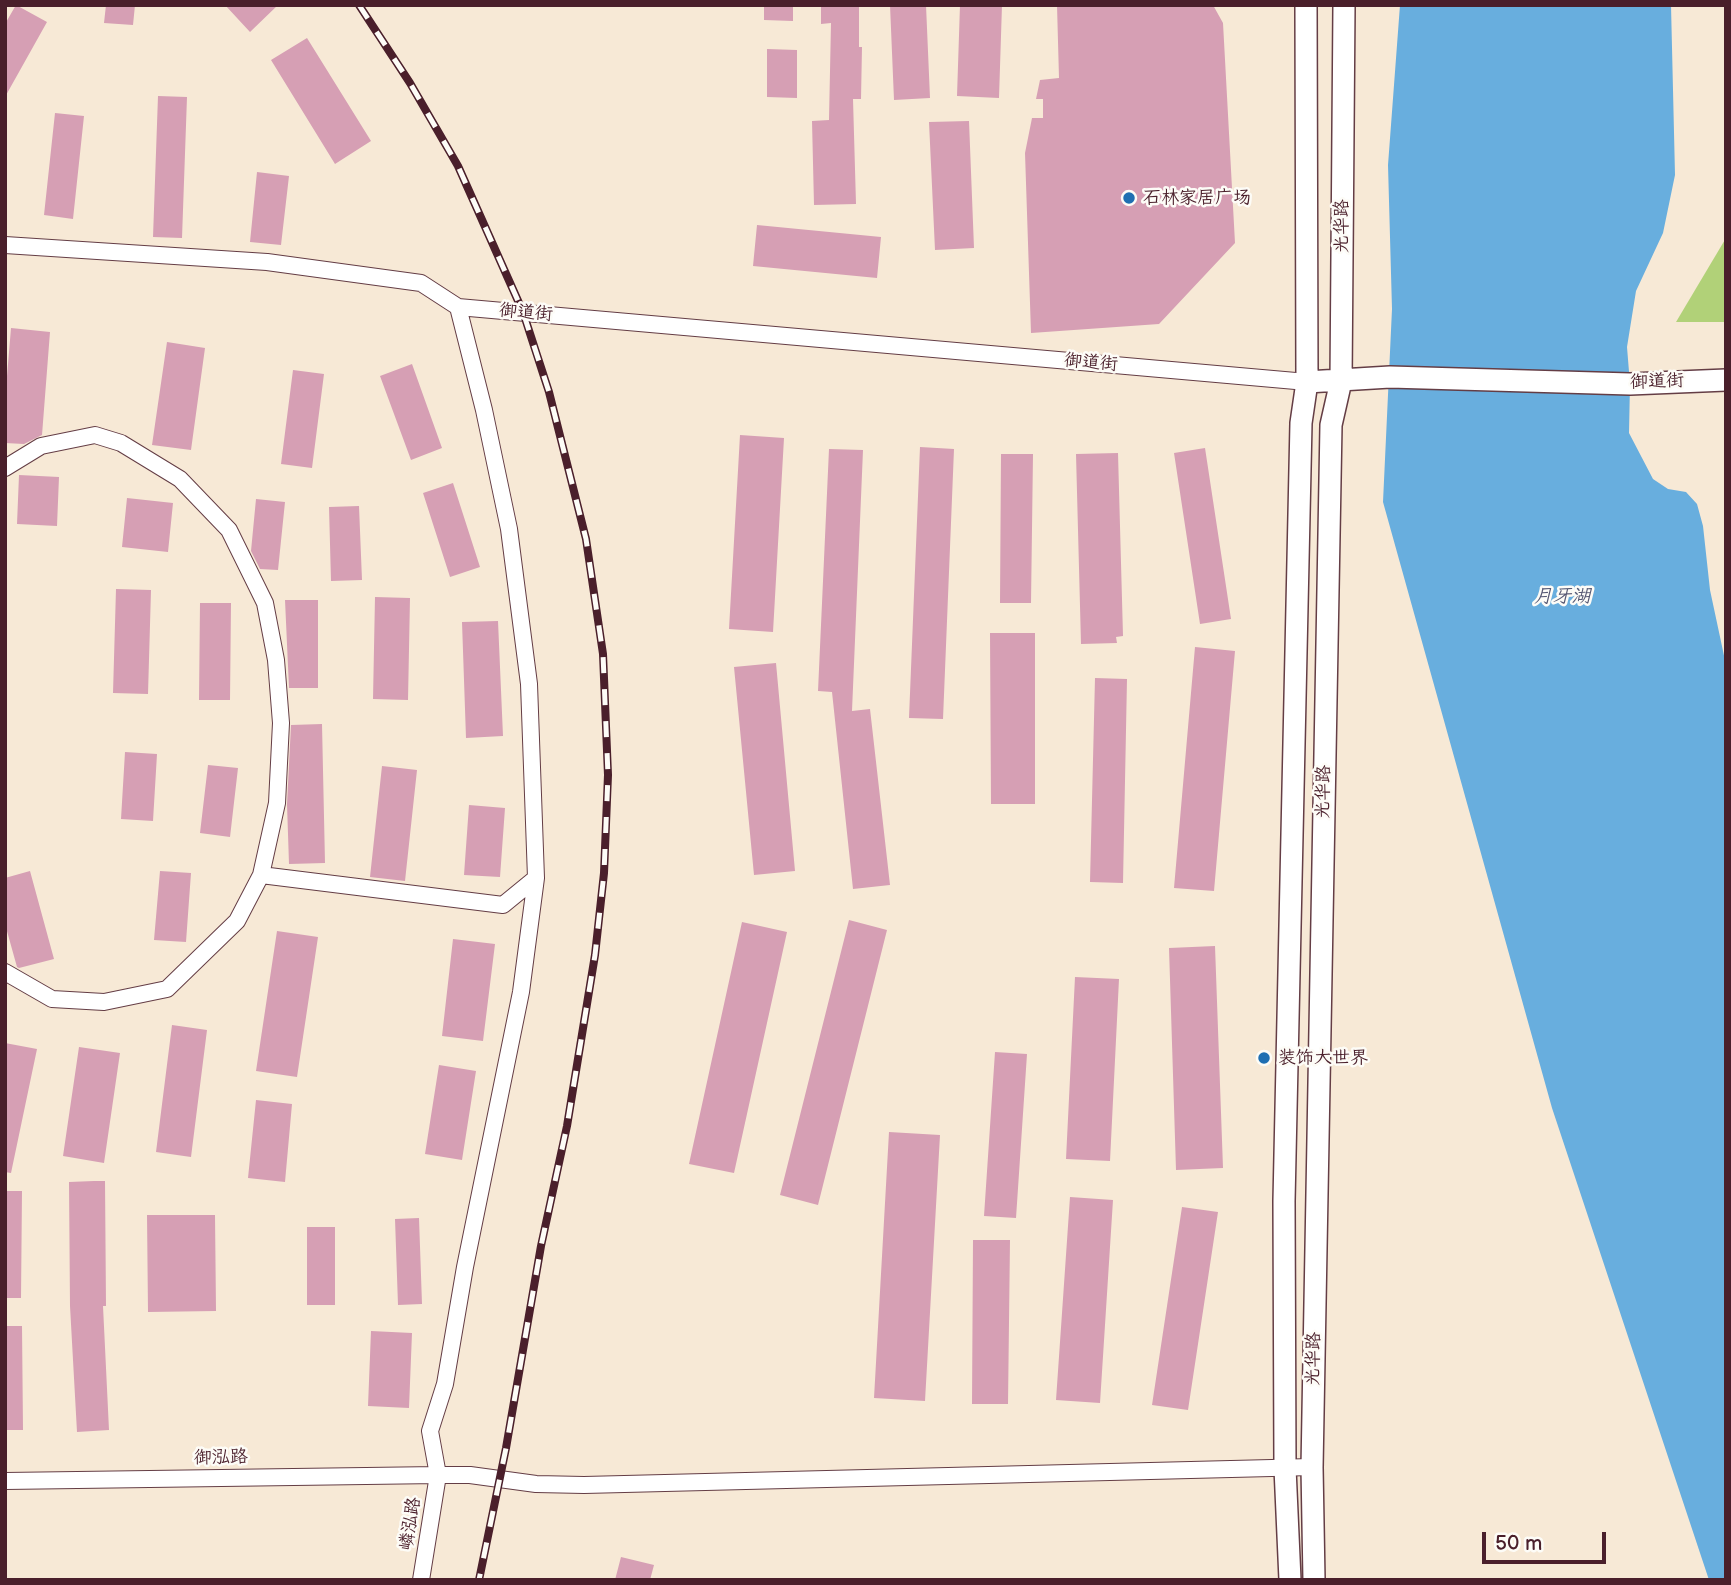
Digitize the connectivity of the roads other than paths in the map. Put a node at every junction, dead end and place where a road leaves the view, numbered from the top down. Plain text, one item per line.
1 (1306, 5) edge
2 (1344, 5) edge
3 (5, 245) edge
4 (458, 307) junction
5 (1726, 380) edge
6 (1341, 381) junction
7 (1307, 382) junction
8 (5, 468) edge
9 (261, 875) junction
10 (536, 878) junction
11 (5, 972) edge
12 (1312, 1467) junction
13 (1285, 1468) junction
14 (438, 1475) junction
15 (5, 1481) edge
16 (421, 1580) edge
17 (1290, 1580) edge
18 (1314, 1580) edge

1 - 7 main road, 光华路
2 - 6 main road, 光华路
3 - 4 street
4 - 7 street, 御道街
4 - 10 street, 嶙泓路
5 - 6 main road
6 - 7 main road
6 - 12 main road, 光华路
7 - 13 main road, 光华路
8 - 9 street
9 - 10 street
9 - 11 street
10 - 14 street, 嶙泓路
12 - 13 street, 御泓路
12 - 18 main road, 光华路
13 - 14 street, 御泓路
13 - 17 main road, 光华路
14 - 15 street, 御泓路
14 - 16 street, 嶙泓路

